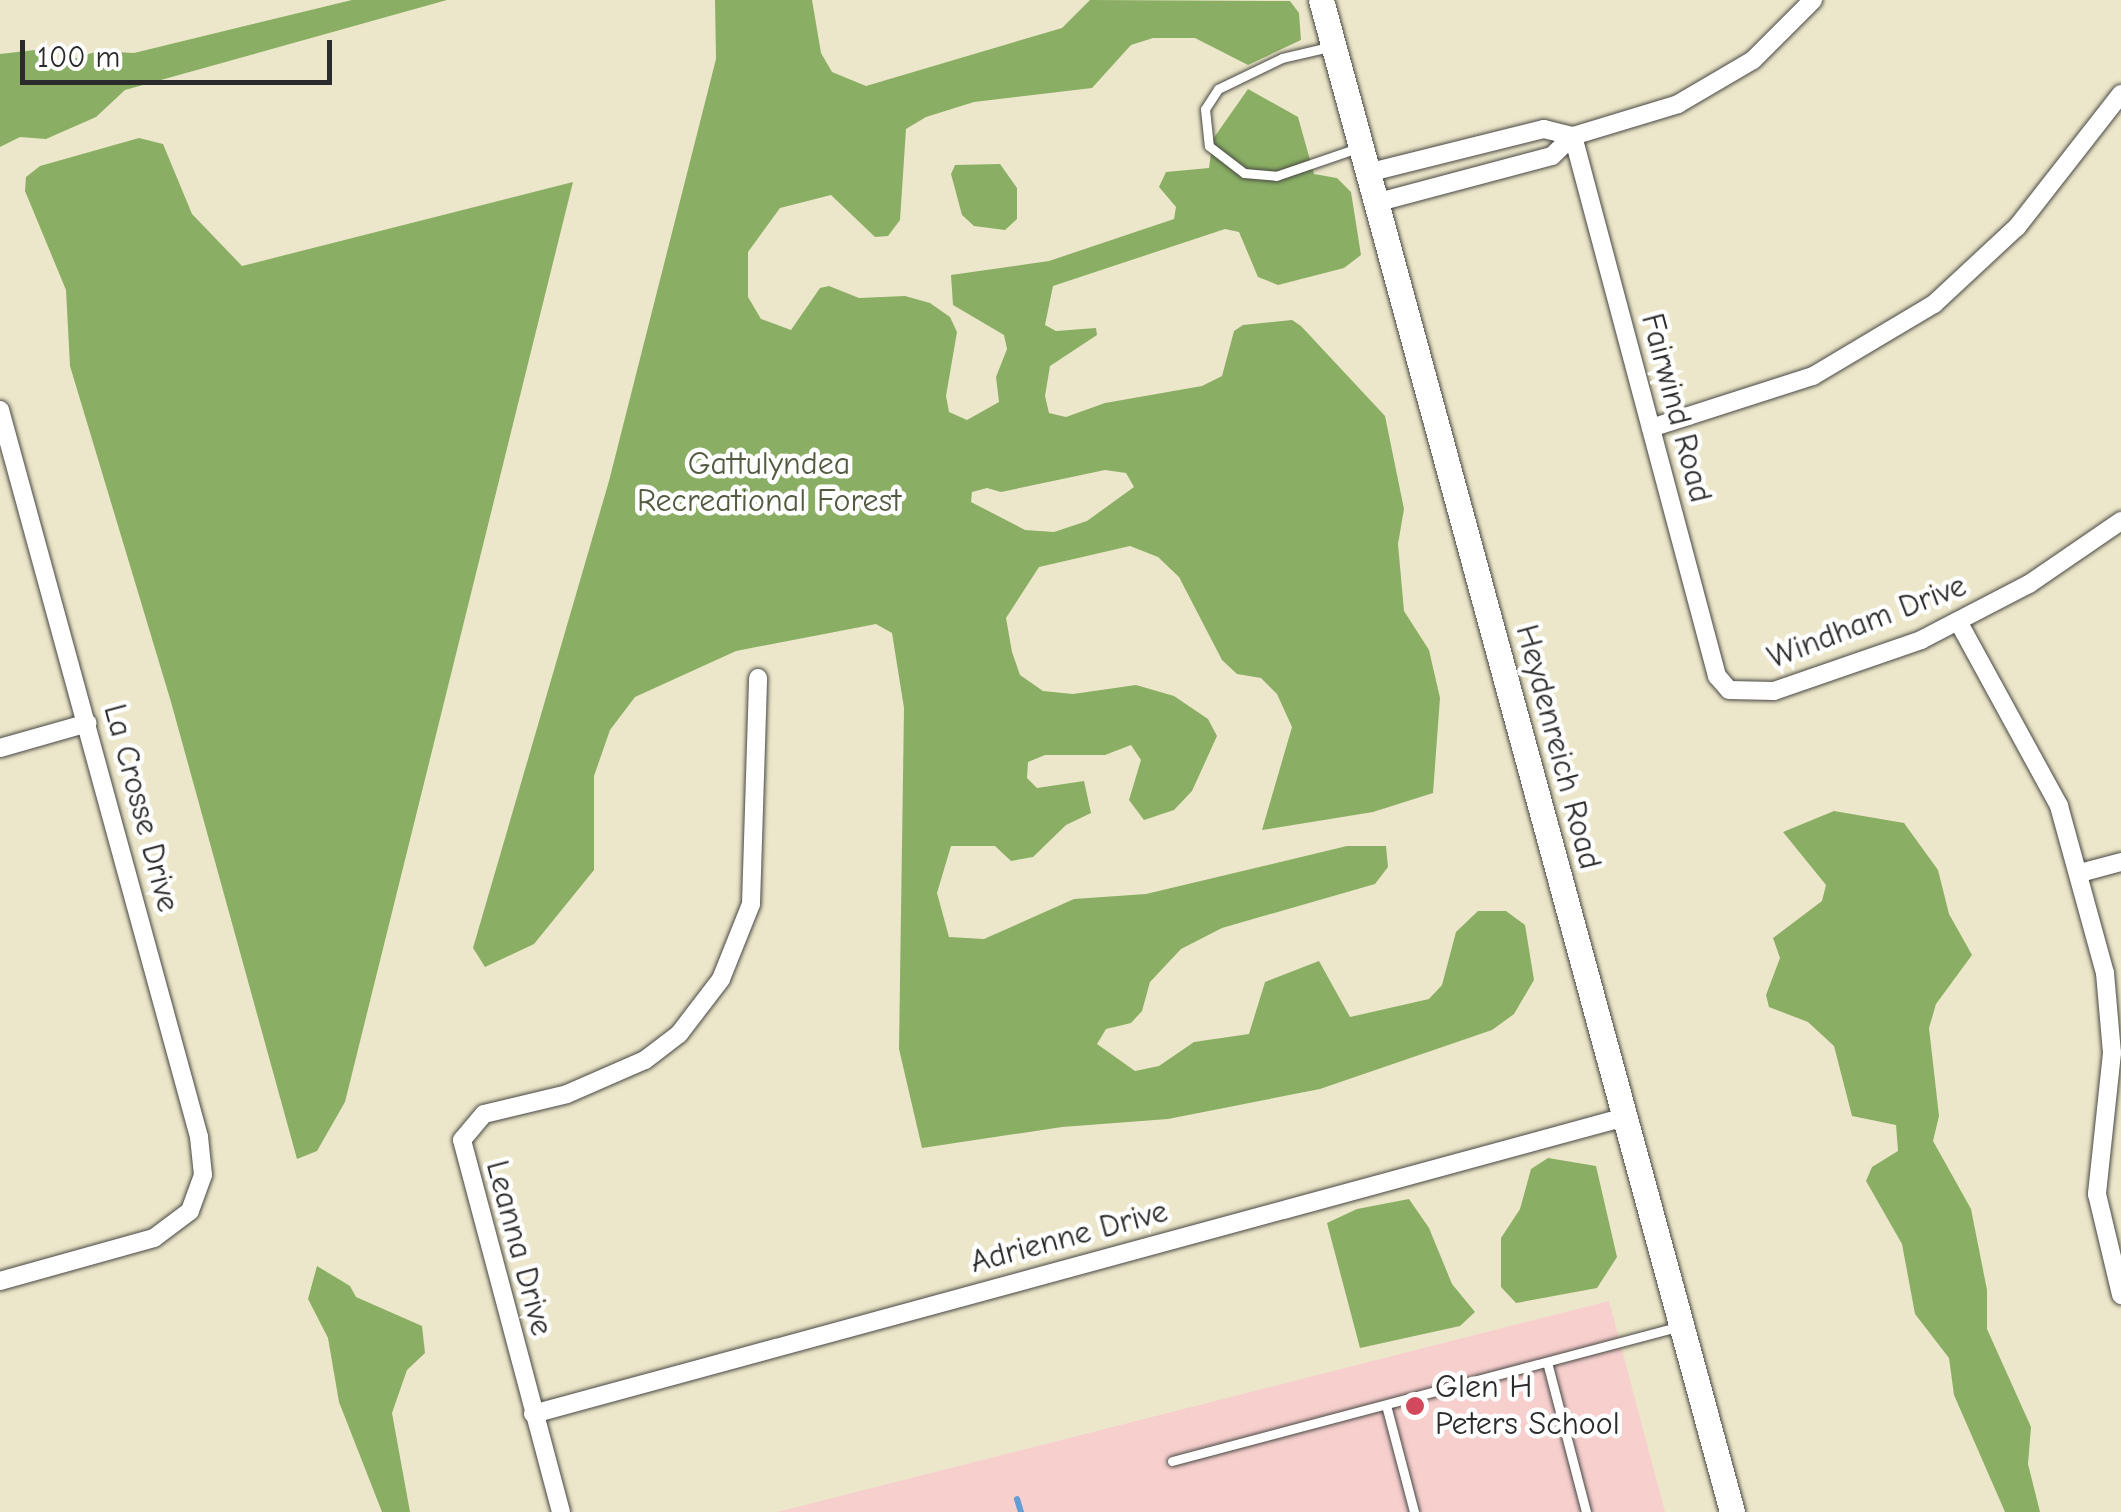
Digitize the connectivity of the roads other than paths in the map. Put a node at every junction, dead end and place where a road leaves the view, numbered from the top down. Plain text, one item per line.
1 (1322, 0) edge
2 (1813, 0) edge
3 (1334, 46) junction
4 (2121, 94) edge
5 (1573, 136) junction
6 (1360, 147) junction
7 (1367, 173) junction
8 (1375, 203) junction
9 (0, 410) edge
10 (1651, 428) junction
11 (2121, 521) edge
12 (1959, 623) junction
13 (758, 678) dead end
14 (1730, 690) joint
15 (88, 724) junction
16 (0, 748) edge
17 (2121, 862) edge
18 (2080, 873) junction
19 (1622, 1118) junction
20 (0, 1280) edge
21 (2121, 1294) edge
22 (1680, 1327) junction
23 (1547, 1362) junction
24 (1386, 1405) junction
25 (532, 1414) junction
26 (1172, 1461) dead end
27 (561, 1512) edge
28 (1414, 1512) edge
29 (1586, 1512) edge
30 (1732, 1512) edge

1 - 3 street, Heydenreich Road
2 - 5 street
3 - 6 street, Heydenreich Road
3 - 6 lane
4 - 10 street
5 - 7 street
5 - 8 street
5 - 10 street, Fairwind Road
6 - 7 street, Heydenreich Road
7 - 8 street, Heydenreich Road
8 - 19 street, Heydenreich Road
9 - 15 street, La Crosse Drive
10 - 14 street, Fairwind Road
11 - 12 street, Windham Drive
12 - 14 street, Windham Drive
12 - 18 street
13 - 25 street, Leanna Drive
15 - 16 street
15 - 20 street, La Crosse Drive
17 - 18 street
18 - 21 street
19 - 22 street, Heydenreich Road
19 - 25 street, Adrienne Drive
22 - 23 lane
22 - 30 street, Heydenreich Road
23 - 24 lane
23 - 29 lane
24 - 26 lane
24 - 28 lane
25 - 27 street, Leanna Drive

